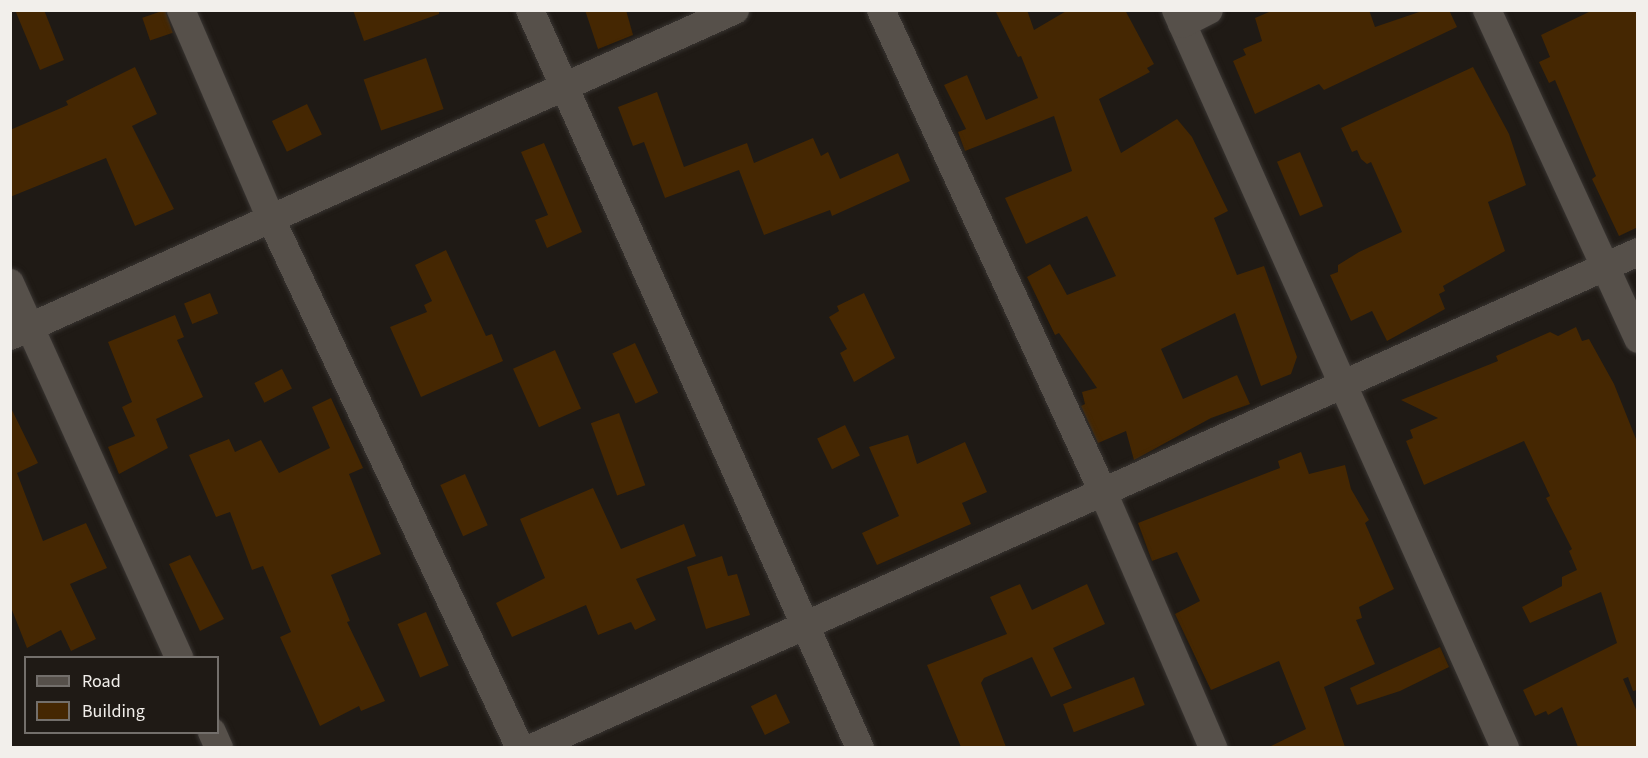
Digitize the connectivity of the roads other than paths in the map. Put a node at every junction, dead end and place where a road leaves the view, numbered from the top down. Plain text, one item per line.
1 (181, 10) edge
2 (530, 10) edge
3 (735, 10) edge
4 (881, 10) edge
5 (1209, 10) edge
6 (1487, 10) edge
7 (1179, 17) edge
8 (565, 87) junction
9 (271, 219) junction
10 (1638, 252) edge
11 (1605, 266) junction
12 (10, 283) edge
13 (20, 331) edge
14 (1638, 339) edge
15 (1343, 384) junction
16 (1103, 492) junction
17 (805, 625) junction
18 (179, 656) edge
19 (520, 747) edge
20 (532, 747) edge
21 (860, 747) edge
22 (1213, 747) edge
23 (1504, 747) edge

1 - 9 street
2 - 8 street
3 - 8 street
4 - 16 street
5 - 7 street
6 - 11 street
7 - 15 street
8 - 9 street
8 - 17 street
9 - 13 street
9 - 19 street
10 - 11 street
11 - 14 street
11 - 15 street
12 - 13 street
13 - 18 street
15 - 16 street
15 - 23 street
16 - 17 street
16 - 22 street
17 - 20 street
17 - 21 street

